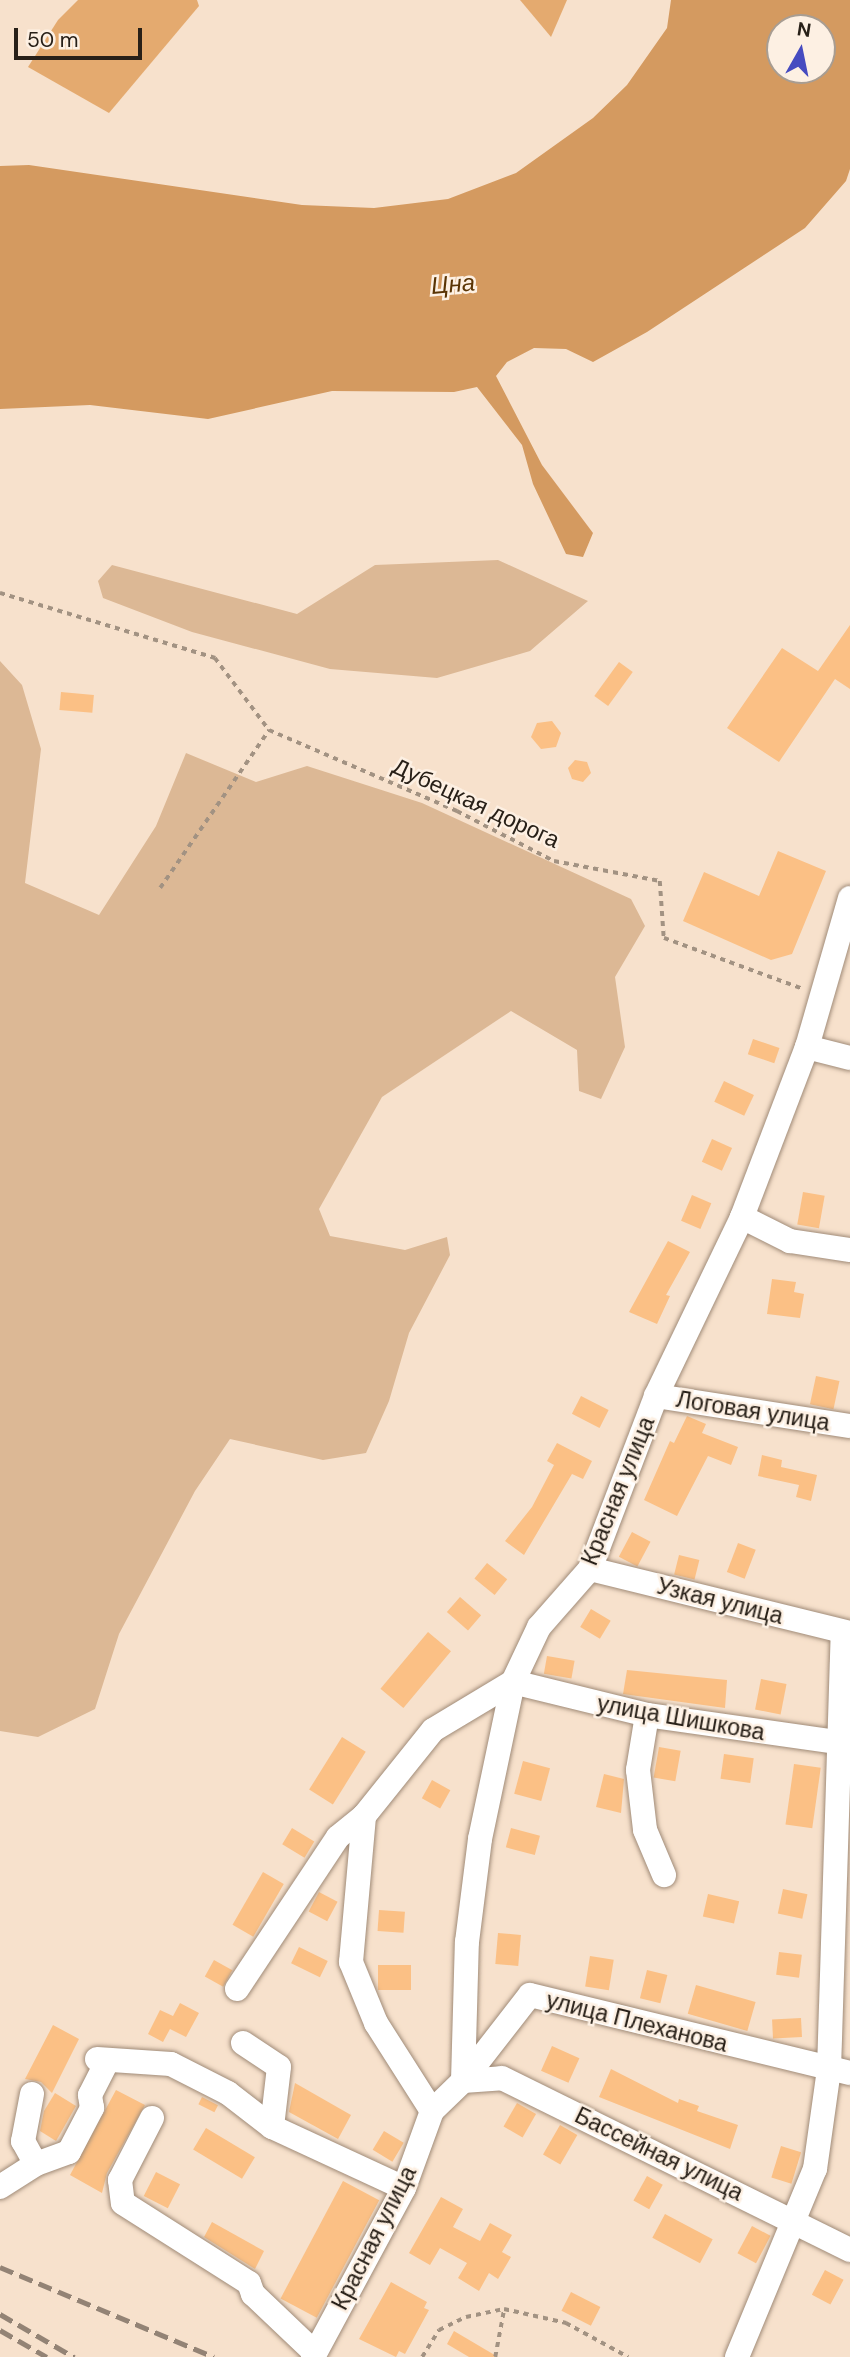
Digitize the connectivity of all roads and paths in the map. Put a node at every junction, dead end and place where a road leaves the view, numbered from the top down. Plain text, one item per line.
1 (0, 593) edge
2 (269, 730) junction
3 (160, 888) dead end
4 (850, 898) edge
5 (822, 996) junction
6 (807, 1047) junction
7 (850, 1058) edge
8 (742, 1217) junction
9 (850, 1250) edge
10 (656, 1395) junction
11 (850, 1426) edge
12 (590, 1569) junction
13 (847, 1632) edge
14 (513, 1682) junction
15 (647, 1715) junction
16 (846, 1744) edge
17 (364, 1816) junction
18 (664, 1875) dead end
19 (237, 1989) dead end
20 (243, 2043) dead end
21 (840, 2071) edge
22 (463, 2081) junction
23 (32, 2094) dead end
24 (432, 2111) junction
25 (152, 2118) dead end
26 (272, 2127) junction
27 (36, 2164) junction
28 (0, 2187) edge
29 (404, 2188) junction
30 (793, 2220) junction
31 (850, 2250) edge
32 (504, 2308) junction
33 (313, 2354) edge
34 (422, 2357) edge
35 (495, 2357) edge
36 (628, 2357) edge
37 (737, 2357) edge

1 - 2 path, Дубецкая дорога
2 - 3 path
2 - 5 path, Дубецкая дорога
4 - 5 street, Красная улица
5 - 6 street, Красная улица
6 - 7 street
6 - 8 street, Красная улица
8 - 9 street
8 - 10 street, Красная улица
10 - 11 street, Логовая улица
10 - 12 street, Красная улица
12 - 13 street, Узкая улица
12 - 14 street, Красная улица
13 - 16 street
14 - 15 street, улица Шишкова
14 - 17 street
14 - 22 street, Красная улица
15 - 16 street, улица Шишкова
15 - 18 street
16 - 21 street
17 - 19 street
17 - 24 street
20 - 26 street
21 - 22 street, улица Плеханова
21 - 30 street
22 - 24 street, улица Плеханова
22 - 30 street, Бассейная улица
23 - 27 street
24 - 29 street, Красная улица
25 - 33 street
26 - 27 street
26 - 29 street
27 - 28 street
29 - 33 street, Красная улица
30 - 31 street, Бассейная улица
30 - 37 street
32 - 34 path
32 - 35 path
32 - 36 path

